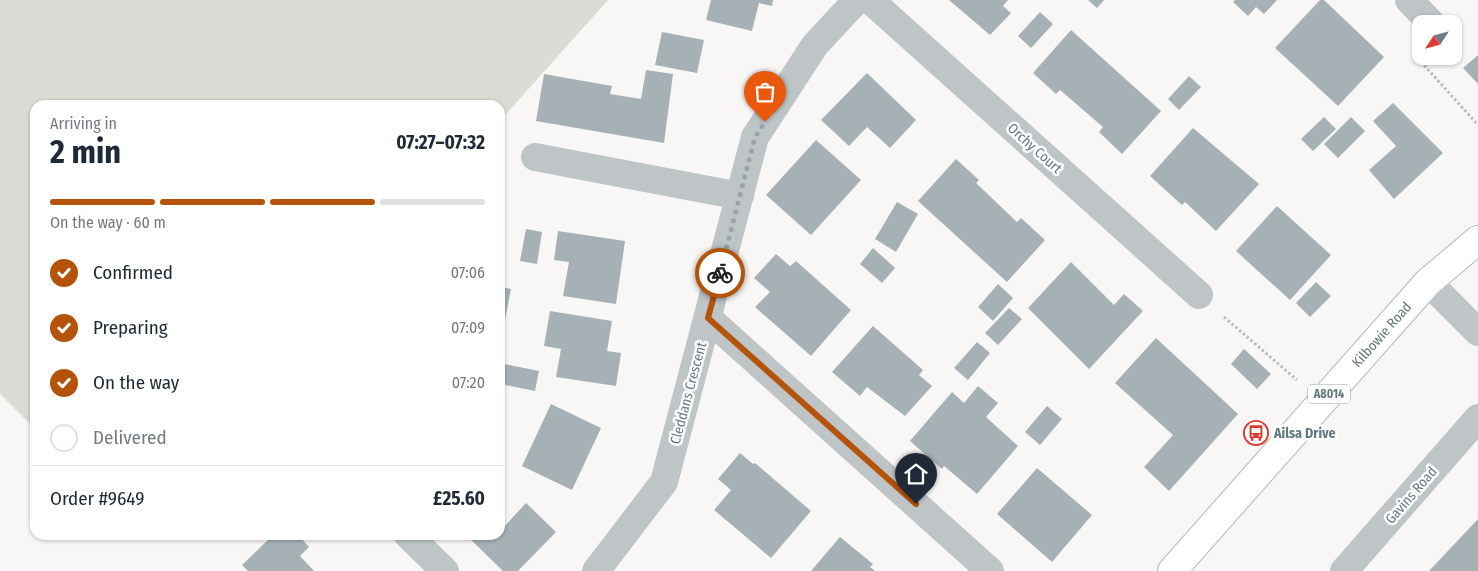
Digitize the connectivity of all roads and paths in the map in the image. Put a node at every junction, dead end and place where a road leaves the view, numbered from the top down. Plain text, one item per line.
1 (857, 0) edge
2 (870, 0) edge
3 (1409, 0) edge
4 (1423, 15) edge
5 (1424, 65) edge
6 (1478, 125) edge
7 (535, 157) dead end
8 (740, 196) junction
9 (1478, 240) edge
10 (1428, 282) junction
11 (1199, 295) joint
12 (708, 318) junction
13 (1478, 332) edge
14 (1322, 402) junction
15 (1478, 418) edge
16 (413, 540) edge
17 (445, 571) edge
18 (596, 571) edge
19 (990, 571) edge
20 (1172, 571) edge
21 (1344, 571) edge

1 - 8 street, Cleddans Crescent
2 - 11 street, Orchy Court
3 - 4 street
5 - 6 path
7 - 8 street
8 - 12 street, Cleddans Crescent
9 - 10 main road, Kilbowie Road / A8014
10 - 13 street
10 - 14 main road, Kilbowie Road / A8014
11 - 14 path
12 - 18 street, Cleddans Crescent
12 - 19 street
14 - 20 main road, Kilbowie Road / A8014
15 - 21 street, Gavins Road
16 - 17 street

